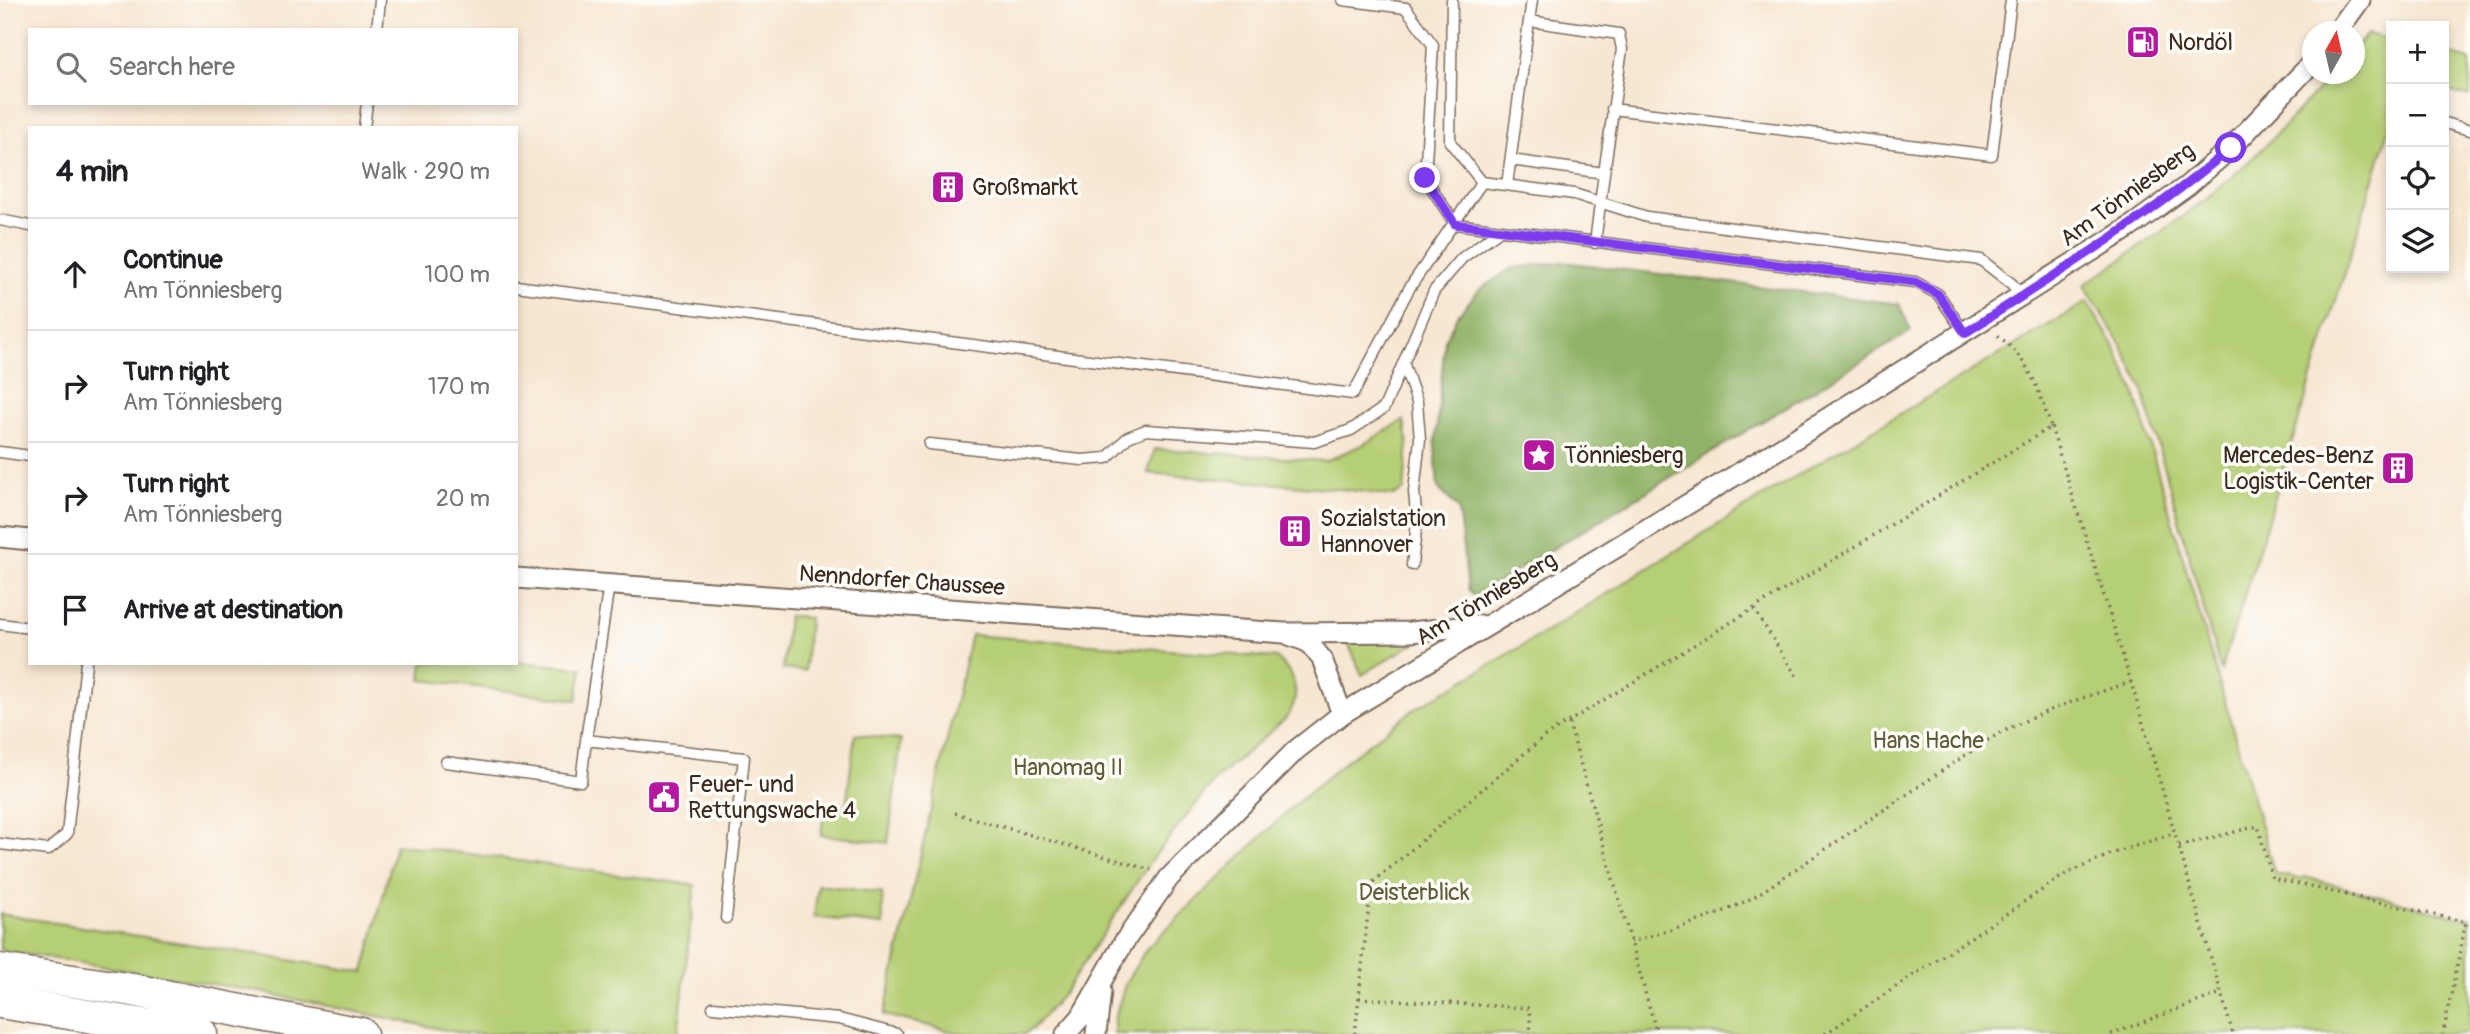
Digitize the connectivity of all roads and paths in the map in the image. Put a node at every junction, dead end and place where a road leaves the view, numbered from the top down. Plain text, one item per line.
1 (380, 0) edge
2 (1343, 0) edge
3 (1452, 0) edge
4 (1532, 0) edge
5 (2011, 0) edge
6 (2360, 0) edge
7 (1529, 21) junction
8 (2345, 21) edge
9 (377, 28) edge
10 (2302, 73) edge
11 (367, 105) edge
12 (1612, 109) junction
13 (2449, 124) edge
14 (364, 126) edge
15 (2470, 130) edge
16 (1511, 160) junction
17 (1604, 173) junction
18 (1482, 182) junction
19 (1507, 185) junction
20 (1601, 203) junction
21 (0, 220) edge
22 (1455, 224) junction
23 (28, 226) edge
24 (1500, 230) junction
25 (1595, 243) junction
26 (518, 286) edge
27 (2021, 296) junction
28 (1965, 333) junction
29 (1995, 333) dead end
30 (1404, 365) junction
31 (2051, 427) junction
32 (929, 444) dead end
33 (0, 452) edge
34 (28, 456) edge
35 (0, 537) edge
36 (28, 540) edge
37 (1412, 565) dead end
38 (518, 578) edge
39 (609, 584) junction
40 (1755, 610) junction
41 (0, 624) edge
42 (1488, 624) junction
43 (28, 628) edge
44 (1284, 633) junction
45 (86, 665) edge
46 (1797, 677) dead end
47 (2131, 682) junction
48 (1342, 714) junction
49 (1569, 723) junction
50 (586, 740) junction
51 (446, 762) dead end
52 (955, 813) dead end
53 (2175, 833) junction
54 (0, 844) edge
55 (2179, 846) junction
56 (1169, 878) junction
57 (726, 918) dead end
58 (1630, 942) junction
59 (0, 970) edge
60 (1102, 984) junction
61 (2221, 993) junction
62 (1359, 998) junction
63 (0, 1002) edge
64 (713, 1007) dead end
65 (0, 1021) edge
66 (74, 1034) edge
67 (201, 1034) edge
68 (361, 1034) edge
69 (897, 1034) edge
70 (1066, 1034) edge
71 (1096, 1034) edge
72 (1355, 1034) edge
73 (1531, 1034) edge
74 (1657, 1034) edge
75 (1825, 1034) edge
76 (2111, 1034) edge
77 (2233, 1034) edge
78 (2443, 1034) edge

1 - 9 lane
2 - 22 lane
3 - 18 lane
4 - 7 lane
5 - 12 lane
6 - 8 street
7 - 12 lane
7 - 16 lane
10 - 27 street, Am Tönniesberg
11 - 14 lane
12 - 17 lane
13 - 15 lane
16 - 17 lane
16 - 19 lane
17 - 20 lane
18 - 19 lane
18 - 22 lane
19 - 20 lane
20 - 25 lane
20 - 27 lane
21 - 23 lane
22 - 24 lane
22 - 26 lane
24 - 25 lane
24 - 30 lane
25 - 28 lane
27 - 28 street, Am Tönniesberg
28 - 42 street, Am Tönniesberg
29 - 31 path
30 - 32 lane
30 - 37 lane
31 - 40 path
31 - 47 path
33 - 34 lane
35 - 36 street
38 - 39 street, Nenndorfer Chaussee
39 - 44 street, Nenndorfer Chaussee
39 - 50 lane
40 - 46 path
40 - 49 path
41 - 43 lane
42 - 44 street, Nenndorfer Chaussee
42 - 48 street, Am Tönniesberg
44 - 48 street, Nenndorfer Chaussee
45 - 54 lane
47 - 53 path
47 - 58 path
48 - 56 street, Am Tönniesberg
49 - 58 path
49 - 62 path
50 - 51 lane
50 - 57 lane
52 - 56 path
53 - 55 path
53 - 75 path
55 - 61 path
55 - 78 path
56 - 60 street, Am Tönniesberg
58 - 74 path
59 - 68 highway
60 - 70 street, Am Tönniesberg
60 - 71 street, Am Tönniesberg
61 - 76 path
61 - 77 path
62 - 72 path
62 - 73 path
63 - 67 highway
64 - 69 lane
65 - 66 highway

